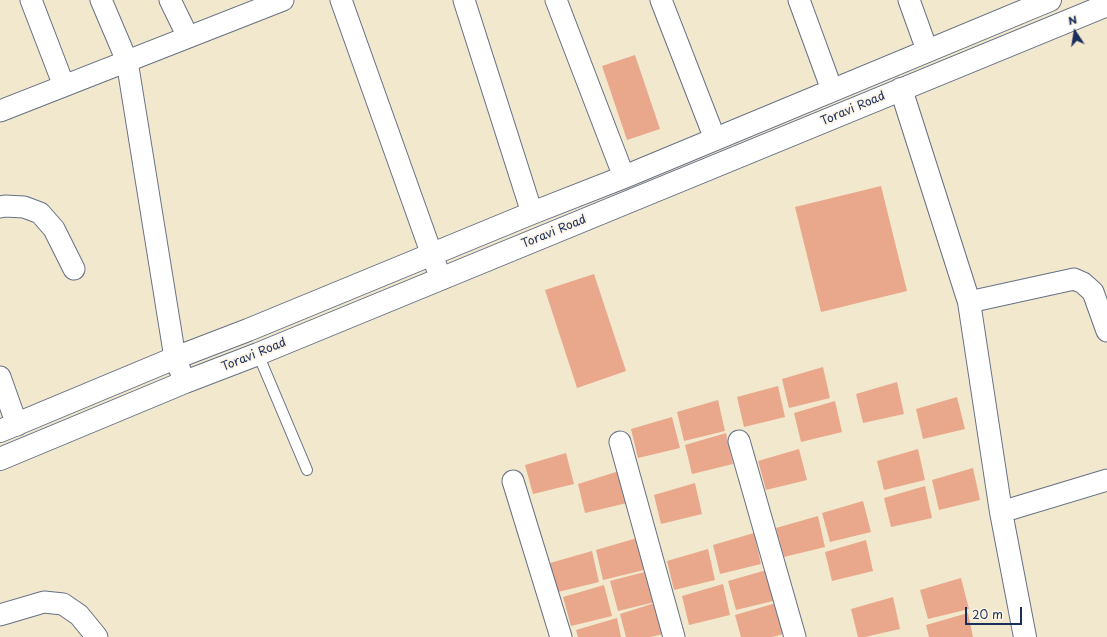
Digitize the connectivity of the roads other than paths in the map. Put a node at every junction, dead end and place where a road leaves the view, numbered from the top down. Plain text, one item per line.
1 (31, 0) edge
2 (101, 0) edge
3 (170, 0) edge
4 (283, 0) edge
5 (341, 0) edge
6 (464, 0) edge
7 (556, 0) edge
8 (661, 0) edge
9 (799, 0) edge
10 (909, 0) edge
11 (1050, 0) edge
12 (1107, 5) edge
13 (188, 37) junction
14 (927, 50) junction
15 (127, 61) junction
16 (64, 86) junction
17 (901, 89) junction
18 (832, 90) junction
19 (0, 111) edge
20 (715, 139) junction
21 (624, 176) junction
22 (0, 207) edge
23 (532, 213) junction
24 (432, 255) junction
25 (74, 269) dead end
26 (442, 279) junction
27 (969, 302) junction
28 (1107, 331) edge
29 (258, 354) junction
30 (175, 358) junction
31 (0, 377) edge
32 (184, 382) junction
33 (8, 428) edge
34 (620, 442) dead end
35 (739, 442) dead end
36 (0, 459) edge
37 (307, 470) dead end
38 (1107, 480) edge
39 (513, 481) dead end
40 (1001, 512) junction
41 (0, 614) edge
42 (96, 637) edge
43 (561, 637) edge
44 (674, 637) edge
45 (795, 637) edge
46 (1025, 637) edge

1 - 16 street
2 - 15 street
3 - 13 street
4 - 13 street
5 - 24 street
6 - 23 street
7 - 21 street
8 - 20 street
9 - 18 street
10 - 14 street
11 - 14 main road, Toravi Road
12 - 17 main road, Toravi Road
13 - 15 street
14 - 18 main road, Toravi Road
15 - 16 street
15 - 30 street
16 - 19 street
17 - 26 main road, Toravi Road
17 - 27 main road
18 - 20 main road, Toravi Road
20 - 21 main road, Toravi Road
21 - 23 main road, Toravi Road
22 - 25 street
23 - 24 main road, Toravi Road
24 - 26 street
24 - 30 main road, Toravi Road
26 - 29 main road, Toravi Road
27 - 28 street
27 - 40 main road
29 - 32 main road, Toravi Road
29 - 37 lane
30 - 32 street
30 - 33 main road, Toravi Road
31 - 33 street
32 - 36 main road, Toravi Road
34 - 44 street
35 - 45 street
38 - 40 street
39 - 43 street
40 - 46 main road
41 - 42 street

